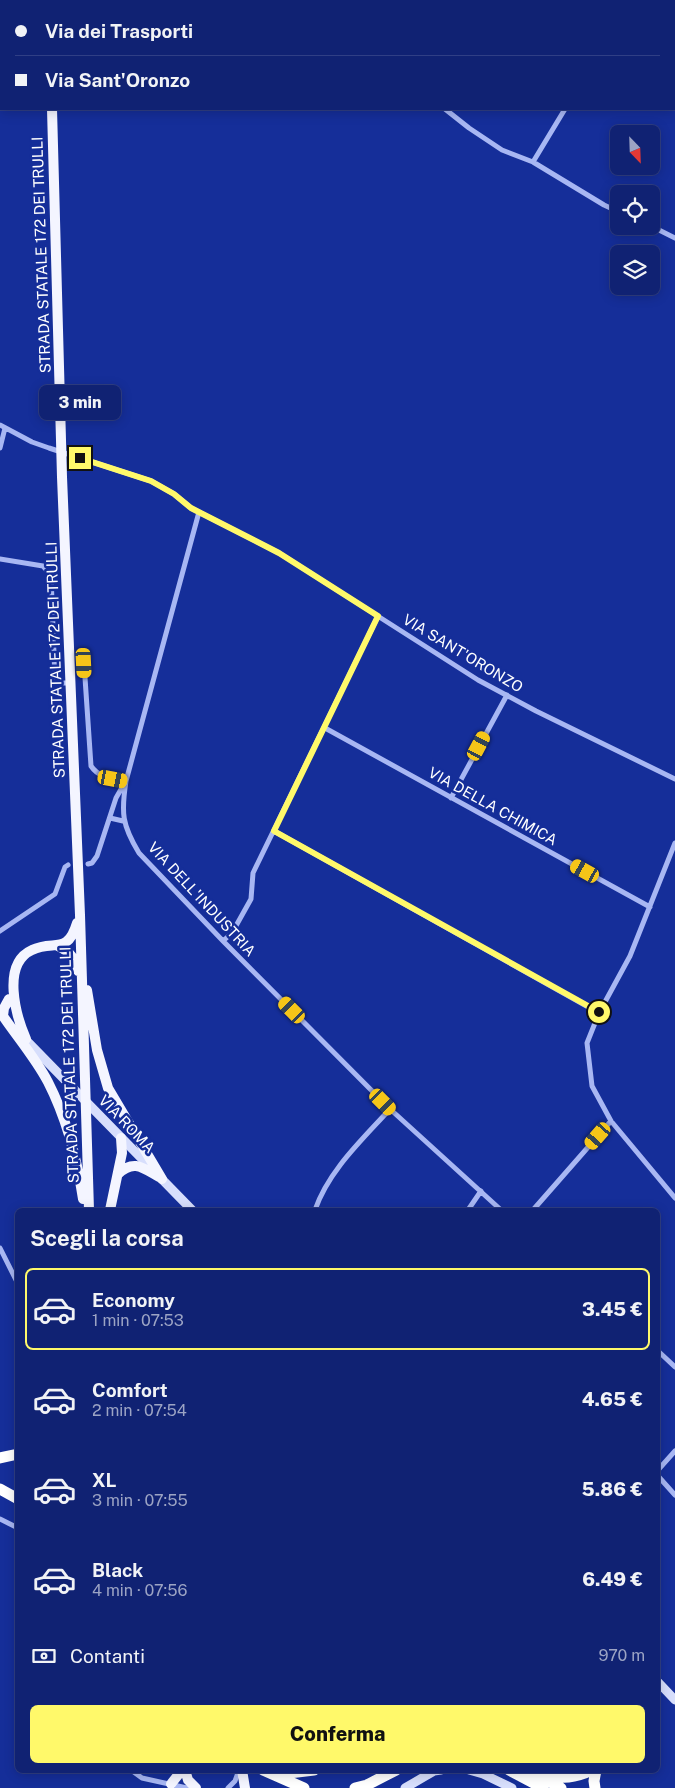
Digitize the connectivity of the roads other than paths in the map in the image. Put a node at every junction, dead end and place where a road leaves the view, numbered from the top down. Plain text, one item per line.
1 (52, 110) edge
2 (445, 110) edge
3 (564, 110) edge
4 (533, 162) junction
5 (610, 208) edge
6 (660, 230) edge
7 (675, 238) edge
8 (3, 427) edge
9 (0, 448) edge
10 (199, 512) junction
11 (0, 559) edge
12 (378, 616) junction
13 (84, 663) dead end
14 (70, 683) junction
15 (507, 695) junction
16 (325, 728) junction
17 (675, 779) edge
18 (126, 781) junction
19 (451, 798) junction
20 (110, 818) junction
21 (123, 821) junction
22 (274, 831) junction
23 (675, 843) edge
24 (88, 864) dead end
25 (68, 865) dead end
26 (650, 907) junction
27 (80, 915) junction
28 (0, 931) edge
29 (223, 941) junction
30 (81, 945) junction
31 (58, 946) junction
32 (82, 988) junction
33 (8, 997) edge
34 (599, 1012) junction
35 (1, 1015) edge
36 (26, 1039) junction
37 (390, 1109) junction
38 (611, 1121) junction
39 (121, 1138) junction
40 (118, 1174) junction
41 (162, 1179) junction
42 (481, 1191) junction
43 (675, 1198) edge
44 (84, 1208) edge
45 (89, 1208) edge
46 (110, 1208) edge
47 (190, 1208) edge
48 (316, 1208) edge
49 (469, 1208) edge
50 (499, 1208) edge
51 (535, 1208) edge
52 (0, 1248) edge
53 (15, 1278) edge
54 (660, 1353) edge
55 (675, 1367) edge
56 (675, 1451) edge
57 (15, 1455) edge
58 (0, 1458) edge
59 (660, 1468) edge
60 (660, 1478) edge
61 (0, 1490) edge
62 (675, 1495) edge
63 (0, 1496) edge
64 (15, 1498) edge
65 (15, 1504) edge
66 (0, 1519) edge
67 (15, 1526) edge
68 (660, 1684) edge
69 (675, 1700) edge
70 (135, 1773) edge
71 (181, 1773) edge
72 (185, 1773) edge
73 (239, 1773) edge
74 (241, 1773) edge
75 (242, 1773) edge
76 (269, 1773) edge
77 (390, 1773) edge
78 (431, 1773) edge
79 (480, 1773) edge
80 (526, 1773) edge
81 (587, 1773) edge
82 (594, 1773) edge
83 (171, 1784) junction
84 (296, 1787) edge
85 (187, 1788) edge
86 (196, 1788) edge
87 (228, 1788) edge
88 (240, 1788) edge
89 (245, 1788) edge
90 (355, 1788) edge
91 (405, 1788) edge
92 (512, 1788) edge
93 (543, 1788) edge
94 (561, 1788) edge
95 (595, 1788) edge

1 - 14 main road, STRADA STATALE 172 DEI TRULLI
2 - 4 street
3 - 4 street
4 - 5 street
6 - 7 street
8 - 9 street
8 - 10 street, VIA SANT'ORONZO
10 - 12 street, VIA SANT'ORONZO
10 - 18 street, VIA DELL'INDUSTRIA
11 - 14 street
12 - 15 street, VIA SANT'ORONZO
12 - 16 street
13 - 18 street
14 - 27 main road, STRADA STATALE 172 DEI TRULLI
15 - 17 street, VIA SANT'ORONZO
15 - 19 street
16 - 19 street, VIA DELLA CHIMICA
16 - 22 street
18 - 20 street
18 - 21 street, VIA DELL'INDUSTRIA
19 - 26 street, VIA DELLA CHIMICA
20 - 21 street
20 - 24 street
21 - 29 street, VIA DELL'INDUSTRIA
22 - 29 street
22 - 34 street
23 - 26 street
25 - 28 street
26 - 34 street
27 - 30 main road, STRADA STATALE 172 DEI TRULLI
27 - 31 main road
29 - 37 street, VIA DELL'INDUSTRIA
30 - 32 main road, STRADA STATALE 172 DEI TRULLI
30 - 41 main road
31 - 32 main road
31 - 33 main road
32 - 45 main road, STRADA STATALE 172 DEI TRULLI
33 - 35 main road
33 - 36 main road
34 - 38 street
35 - 36 street, VIA ROMA
35 - 44 main road
36 - 39 street, VIA ROMA
37 - 42 street, VIA DELL'INDUSTRIA
37 - 48 street
38 - 43 street
38 - 51 street
39 - 40 main road
39 - 41 street, VIA ROMA
40 - 41 main road
40 - 46 main road
41 - 47 street, VIA ROMA
42 - 49 street
42 - 50 street, VIA DELL'INDUSTRIA
52 - 53 street
54 - 55 street
56 - 59 street
57 - 58 highway
60 - 62 street
61 - 64 highway
63 - 65 highway
66 - 67 street
68 - 69 street
70 - 83 street
71 - 83 main road
72 - 86 main road
73 - 87 street
74 - 88 main road
75 - 89 main road
76 - 84 highway
77 - 90 highway
78 - 91 street
79 - 92 street
80 - 81 highway
80 - 93 highway
80 - 94 highway
82 - 95 highway
83 - 85 street

